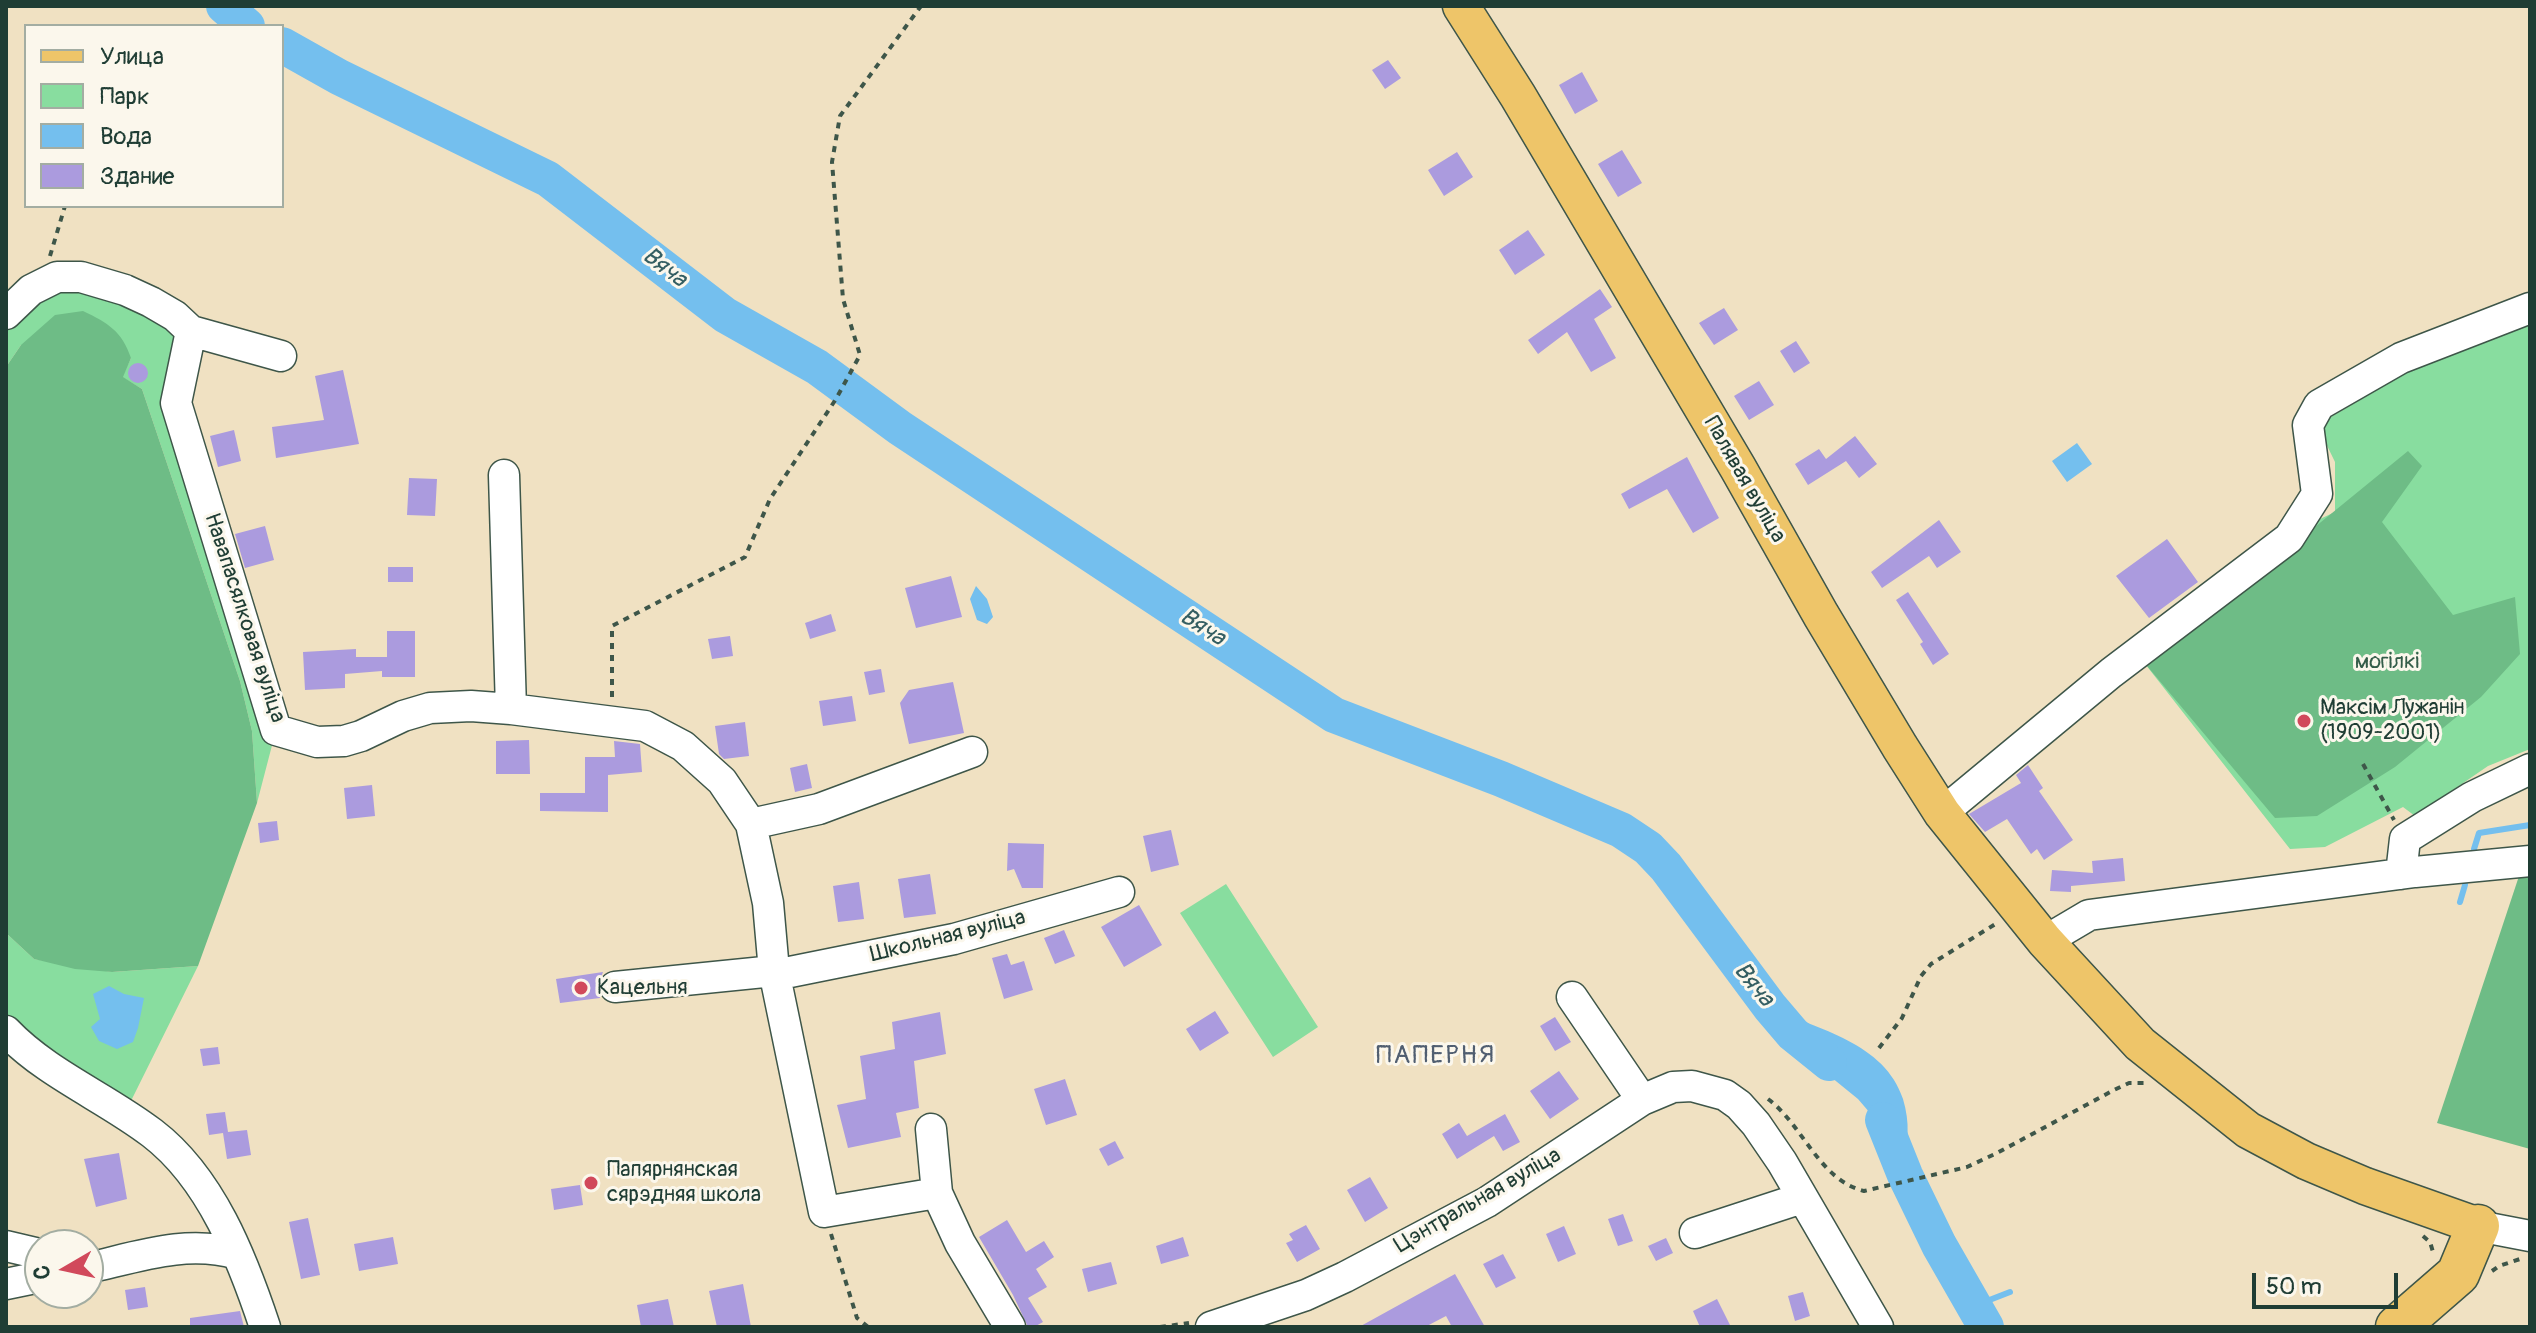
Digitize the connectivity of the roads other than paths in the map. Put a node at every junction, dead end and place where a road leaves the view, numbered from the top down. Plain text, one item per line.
1 (1461, 6) edge
2 (2530, 308) edge
3 (6, 314) edge
4 (191, 331) junction
5 (281, 356) dead end
6 (504, 475) dead end
7 (511, 709) junction
8 (972, 752) dead end
9 (2530, 769) edge
10 (1942, 813) junction
11 (751, 824) junction
12 (2530, 861) edge
13 (2401, 874) junction
14 (1119, 892) dead end
15 (2045, 941) junction
16 (774, 971) junction
17 (615, 987) dead end
18 (1572, 997) dead end
19 (6, 1031) edge
20 (1642, 1100) junction
21 (931, 1129) dead end
22 (937, 1193) junction
23 (1802, 1198) junction
24 (2478, 1226) junction
25 (1695, 1233) dead end
26 (2530, 1236) edge
27 (237, 1254) junction
28 (104, 1264) edge
29 (265, 1327) edge
30 (1010, 1327) edge
31 (1211, 1327) edge
32 (1878, 1327) edge
33 (2397, 1327) edge

1 - 10 main road, Палявая вуліца
2 - 10 street
3 - 4 street
4 - 5 street
4 - 7 street, Навапасялковая вуліца
6 - 7 street
7 - 11 street, Навапасялковая вуліца
8 - 11 street
9 - 13 street
10 - 15 main road, Палявая вуліца
11 - 16 street
12 - 13 street
13 - 15 street
14 - 16 street, Школьная вуліца
15 - 24 main road, Палявая вуліца
16 - 17 street, Школьная вуліца
16 - 22 street
18 - 20 street
19 - 27 street
20 - 23 street, Цэнтральная вуліца
20 - 31 street, Цэнтральная вуліца
21 - 22 street
22 - 30 street
23 - 25 street
23 - 32 street
24 - 26 street
24 - 33 highway
27 - 28 street
27 - 29 street

